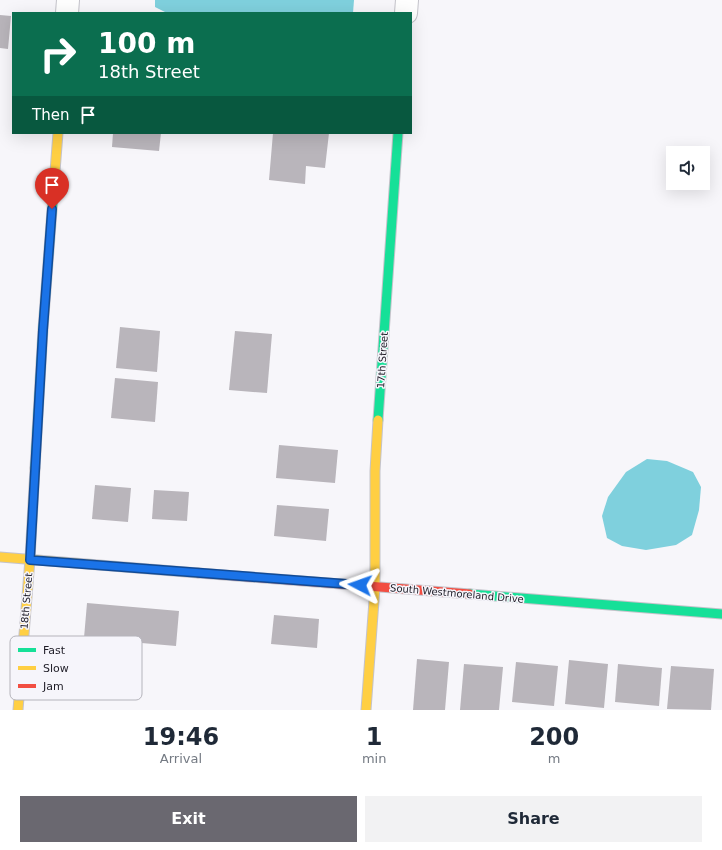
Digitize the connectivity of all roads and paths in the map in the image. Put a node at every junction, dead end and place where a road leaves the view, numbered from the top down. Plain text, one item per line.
1 (68, 0) edge
2 (407, 0) edge
3 (67, 12) edge
4 (406, 12) edge
5 (58, 134) edge
6 (398, 134) edge
7 (0, 557) edge
8 (30, 560) junction
9 (375, 587) junction
10 (722, 614) edge
11 (24, 636) edge
12 (19, 700) edge
13 (18, 710) edge
14 (366, 710) edge

1 - 3 street
2 - 4 street
5 - 8 street, 18th Street
6 - 9 street, 17th Street
7 - 8 street, South Westmoreland Drive
8 - 9 street, South Westmoreland Drive
8 - 11 street, 18th Street
9 - 10 street, South Westmoreland Drive
9 - 14 street, 17th Street
12 - 13 street, 18th Street

